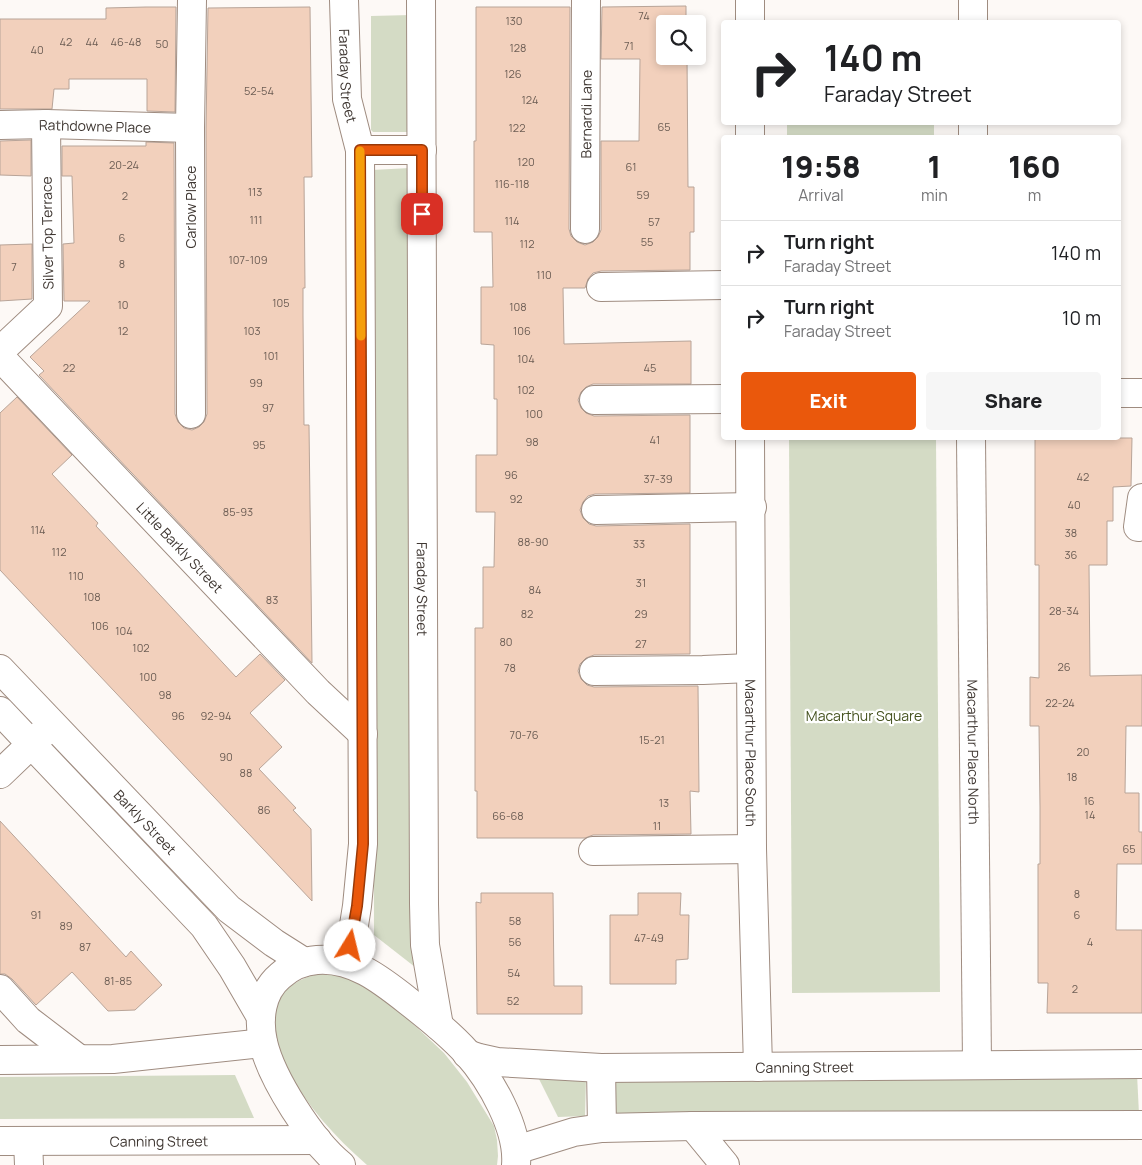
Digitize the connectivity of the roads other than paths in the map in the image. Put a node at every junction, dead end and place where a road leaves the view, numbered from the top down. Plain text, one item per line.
1 (192, 0) edge
2 (344, 0) edge
3 (421, 0) edge
4 (586, 0) edge
5 (750, 0) edge
6 (973, 0) edge
7 (750, 20) edge
8 (973, 20) edge
9 (46, 124) junction
10 (0, 125) edge
11 (190, 128) junction
12 (360, 150) junction
13 (422, 150) junction
14 (585, 229) dead end
15 (721, 285) edge
16 (601, 287) dead end
17 (0, 351) edge
18 (0, 358) edge
19 (1121, 393) edge
20 (1142, 393) edge
21 (721, 399) edge
22 (594, 400) dead end
23 (191, 414) dead end
24 (750, 440) edge
25 (971, 440) edge
26 (1142, 498) edge
27 (752, 507) junction
28 (596, 510) dead end
29 (1138, 527) dead end
30 (750, 668) junction
31 (0, 669) edge
32 (594, 671) dead end
33 (0, 711) edge
34 (52, 724) junction
35 (364, 734) junction
36 (32, 744) junction
37 (0, 774) edge
38 (752, 848) junction
39 (593, 851) dead end
40 (304, 962) junction
41 (348, 963) junction
42 (0, 989) edge
43 (261, 1016) junction
44 (439, 1026) junction
45 (263, 1043) junction
46 (467, 1054) junction
47 (79, 1059) junction
48 (0, 1060) edge
49 (1142, 1064) edge
50 (977, 1065) junction
51 (758, 1067) junction
52 (602, 1068) junction
53 (693, 1126) junction
54 (602, 1128) junction
55 (1141, 1130) edge
56 (317, 1140) junction
57 (0, 1141) edge
58 (28, 1153) edge
59 (516, 1158) edge
60 (339, 1164) edge
61 (725, 1165) edge

1 - 11 street, Carlow Place
2 - 12 street, Faraday Street
3 - 13 street, Faraday Street
4 - 14 street, Bernardi Lane
5 - 7 street
6 - 8 street
9 - 10 street, Rathdowne Place
9 - 11 street, Rathdowne Place
9 - 17 street, Silver Top Terrace
11 - 23 street, Carlow Place
12 - 13 street
12 - 35 street, Faraday Street
13 - 44 street, Faraday Street
15 - 16 street
18 - 35 street, Little Barkly Street
19 - 20 street
21 - 22 street
24 - 27 street, Macarthur Place South
25 - 50 street, Macarthur Place North
26 - 29 street
27 - 28 street
27 - 30 street, Macarthur Place South
30 - 32 street
30 - 38 street, Macarthur Place South
31 - 34 street, Barkly Street
33 - 36 street
34 - 36 street
34 - 40 street, Barkly Street
35 - 41 street, Faraday Street
36 - 37 street
36 - 43 street
38 - 39 street
38 - 51 street, Macarthur Place South
40 - 41 street
40 - 43 street
41 - 44 street
42 - 47 street
43 - 45 street
44 - 46 street
45 - 47 street
45 - 56 street
46 - 52 street, Canning Street
46 - 59 street
47 - 48 street
49 - 50 street, Canning Street
50 - 51 street, Canning Street
51 - 52 street, Canning Street
52 - 54 street
53 - 54 street
53 - 55 street
53 - 61 street
54 - 59 street
56 - 58 street, Canning Street
56 - 60 street
57 - 58 street, Canning Street

